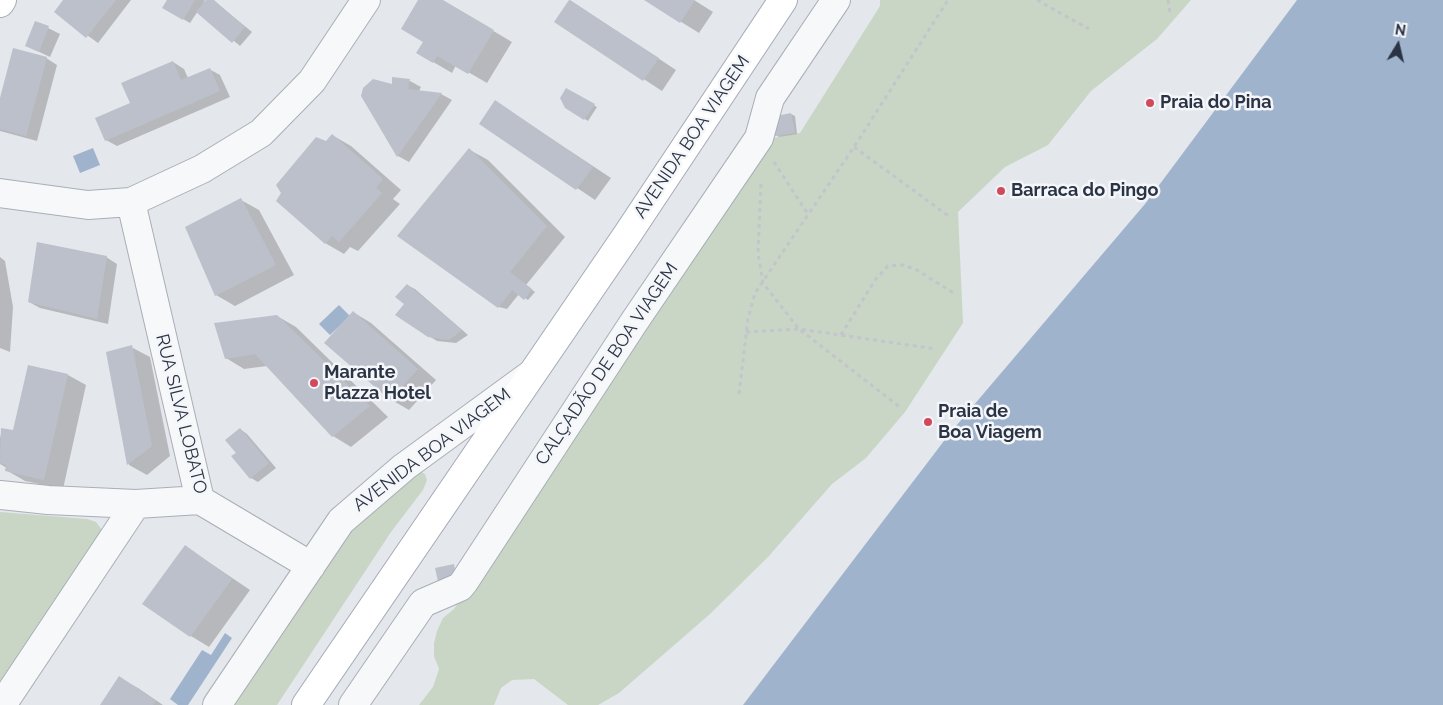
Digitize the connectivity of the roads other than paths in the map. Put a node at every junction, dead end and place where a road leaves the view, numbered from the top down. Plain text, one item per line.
1 (366, 0) edge
2 (836, 0) edge
3 (778, 2) edge
4 (0, 194) edge
5 (130, 202) junction
6 (533, 373) junction
7 (0, 495) edge
8 (200, 500) junction
9 (136, 504) junction
10 (311, 566) junction
11 (2, 705) edge
12 (217, 705) edge
13 (306, 705) edge
14 (353, 705) edge

1 - 5 street
2 - 14 street, CALÇADÃO DE BOA VIAGEM
3 - 6 main road, AVENIDA BOA VIAGEM
4 - 5 street
5 - 8 street, RUA SILVA LOBATO
6 - 10 street, AVENIDA BOA VIAGEM
6 - 13 main road, AVENIDA BOA VIAGEM
7 - 9 street
8 - 9 street
8 - 10 street, RUA SILVA LOBATO
9 - 11 street
10 - 12 street, AVENIDA BOA VIAGEM

